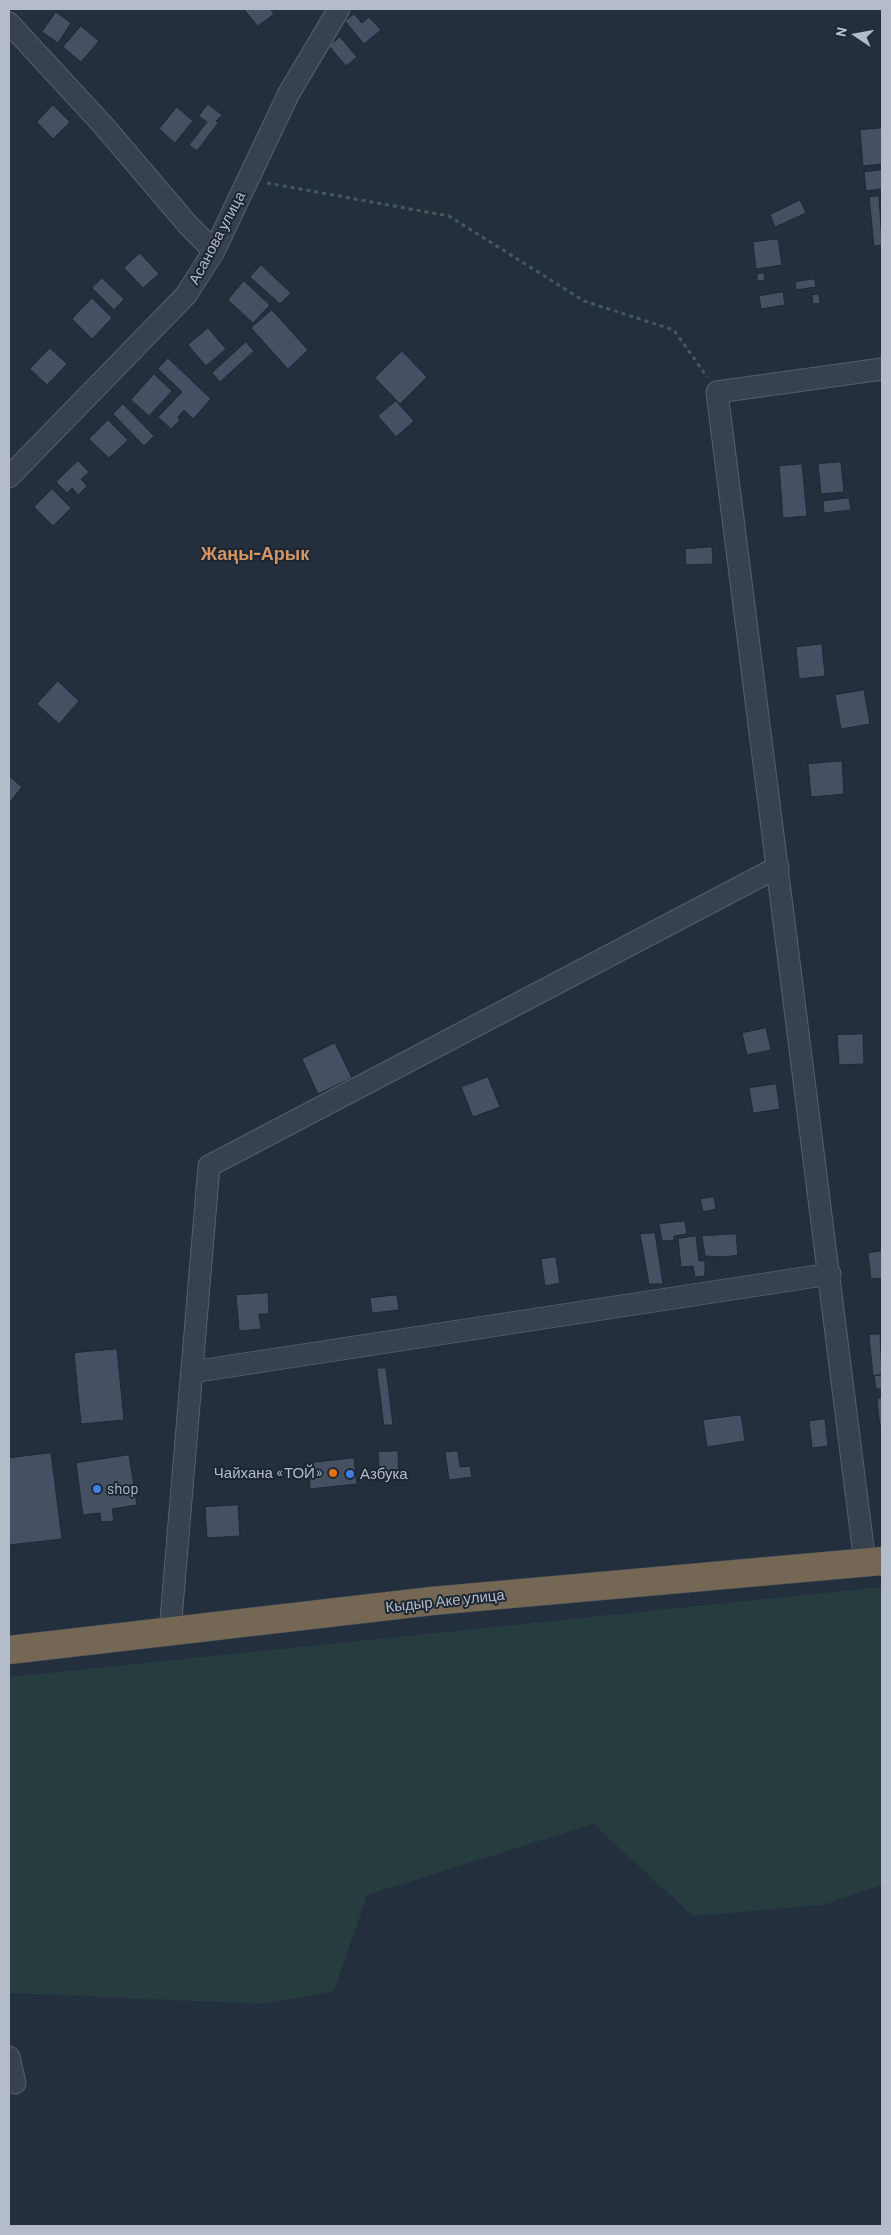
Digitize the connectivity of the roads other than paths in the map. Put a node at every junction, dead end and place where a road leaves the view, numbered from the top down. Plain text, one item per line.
1 (339, 9) edge
2 (9, 23) edge
3 (214, 251) junction
4 (882, 369) edge
5 (9, 477) edge
6 (778, 867) junction
7 (830, 1274) junction
8 (192, 1372) junction
9 (874, 1562) edge
10 (170, 1631) junction
11 (9, 1650) edge
12 (9, 2056) edge
13 (14, 2083) dead end

1 - 3 street, Асанова улица
2 - 3 street
3 - 5 street, Асанова улица
4 - 6 street
6 - 7 street
6 - 8 street
7 - 8 street
7 - 9 street
8 - 10 street
9 - 10 highway, Кыдыр Аке улица
10 - 11 highway, Кыдыр Аке улица
12 - 13 street

